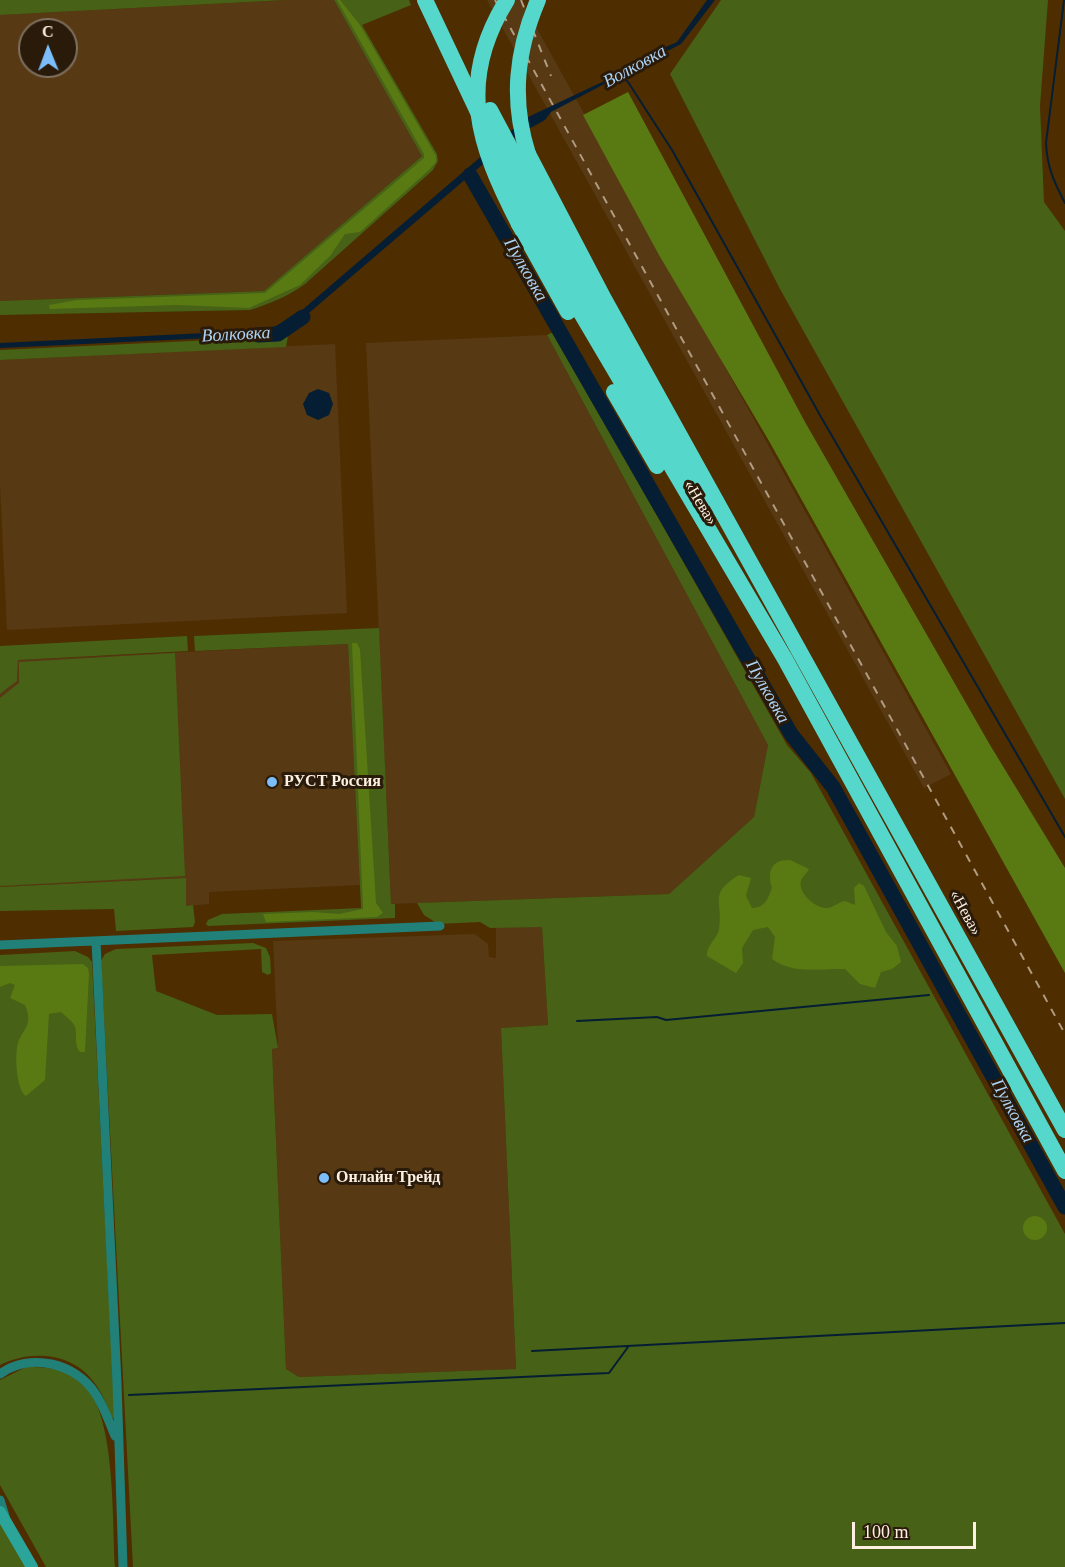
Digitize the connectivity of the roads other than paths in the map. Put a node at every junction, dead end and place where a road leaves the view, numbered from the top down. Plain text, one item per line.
1 (425, 0) edge
2 (436, 0) edge
3 (507, 0) edge
4 (538, 0) edge
5 (537, 215) junction
6 (440, 926) dead end
7 (96, 941) junction
8 (0, 945) edge
9 (1065, 1130) edge
10 (1065, 1171) edge
11 (0, 1374) edge
12 (117, 1441) junction
13 (0, 1500) edge
14 (3, 1517) edge
15 (32, 1567) edge
16 (123, 1567) edge

1 - 5 highway
2 - 5 highway
3 - 5 highway, bridge
4 - 5 highway, bridge
5 - 9 highway, «Нева»
5 - 10 highway, «Нева»
6 - 7 street
7 - 8 street
7 - 12 street
11 - 12 street
12 - 16 street
13 - 14 street
14 - 15 main road

